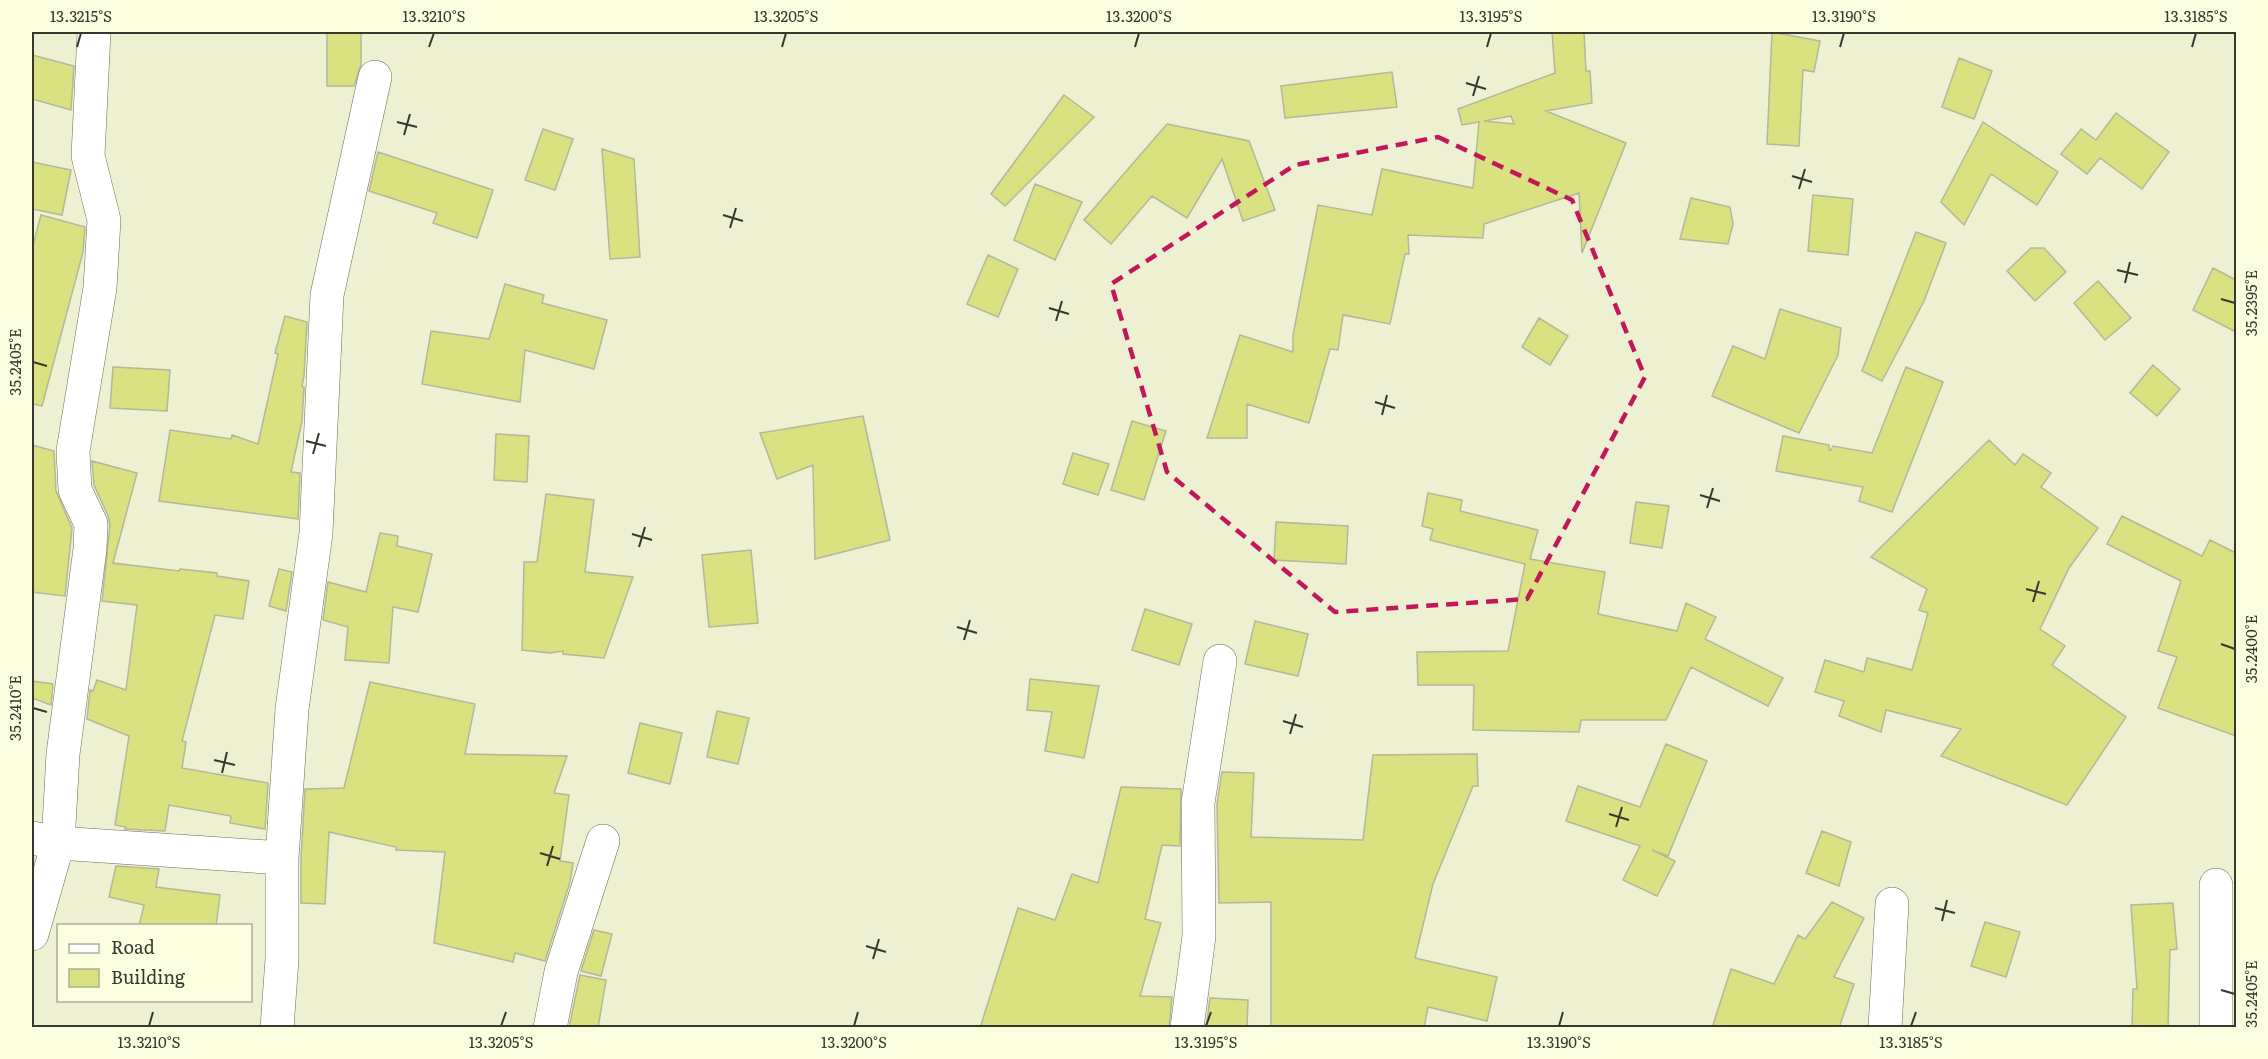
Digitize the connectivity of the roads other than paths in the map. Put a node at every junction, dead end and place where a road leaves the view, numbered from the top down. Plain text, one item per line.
1 (94, 32) edge
2 (375, 77) dead end
3 (1220, 661) dead end
4 (44, 841) edge
5 (603, 841) dead end
6 (282, 858) junction
7 (2216, 885) dead end
8 (1892, 904) dead end
9 (32, 934) edge
10 (277, 1028) edge
11 (550, 1028) edge
12 (1187, 1028) edge
13 (1885, 1028) edge
14 (2216, 1028) edge

1 - 4 street
2 - 6 street
3 - 12 street
4 - 6 street
4 - 9 street
5 - 11 street
6 - 10 street
7 - 14 street
8 - 13 street

